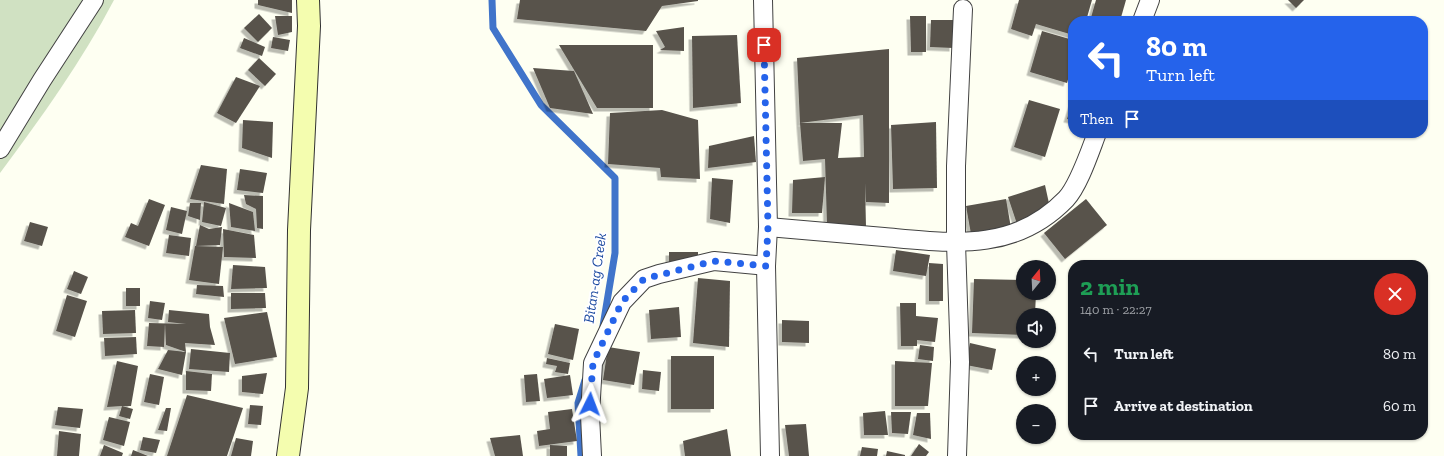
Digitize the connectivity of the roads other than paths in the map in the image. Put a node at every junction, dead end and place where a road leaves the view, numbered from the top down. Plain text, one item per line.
1 (94, 0) edge
2 (308, 0) edge
3 (763, 0) edge
4 (1150, 0) edge
5 (963, 9) dead end
6 (1144, 16) edge
7 (1095, 138) edge
8 (0, 149) edge
9 (768, 227) junction
10 (956, 244) junction
11 (766, 266) junction
12 (288, 456) edge
13 (592, 456) edge
14 (770, 456) edge
15 (957, 456) edge

1 - 8 street
2 - 12 main road
3 - 9 street
4 - 6 street
5 - 10 street
7 - 10 street
9 - 10 street
9 - 11 street
10 - 15 street
11 - 13 street
11 - 14 street

